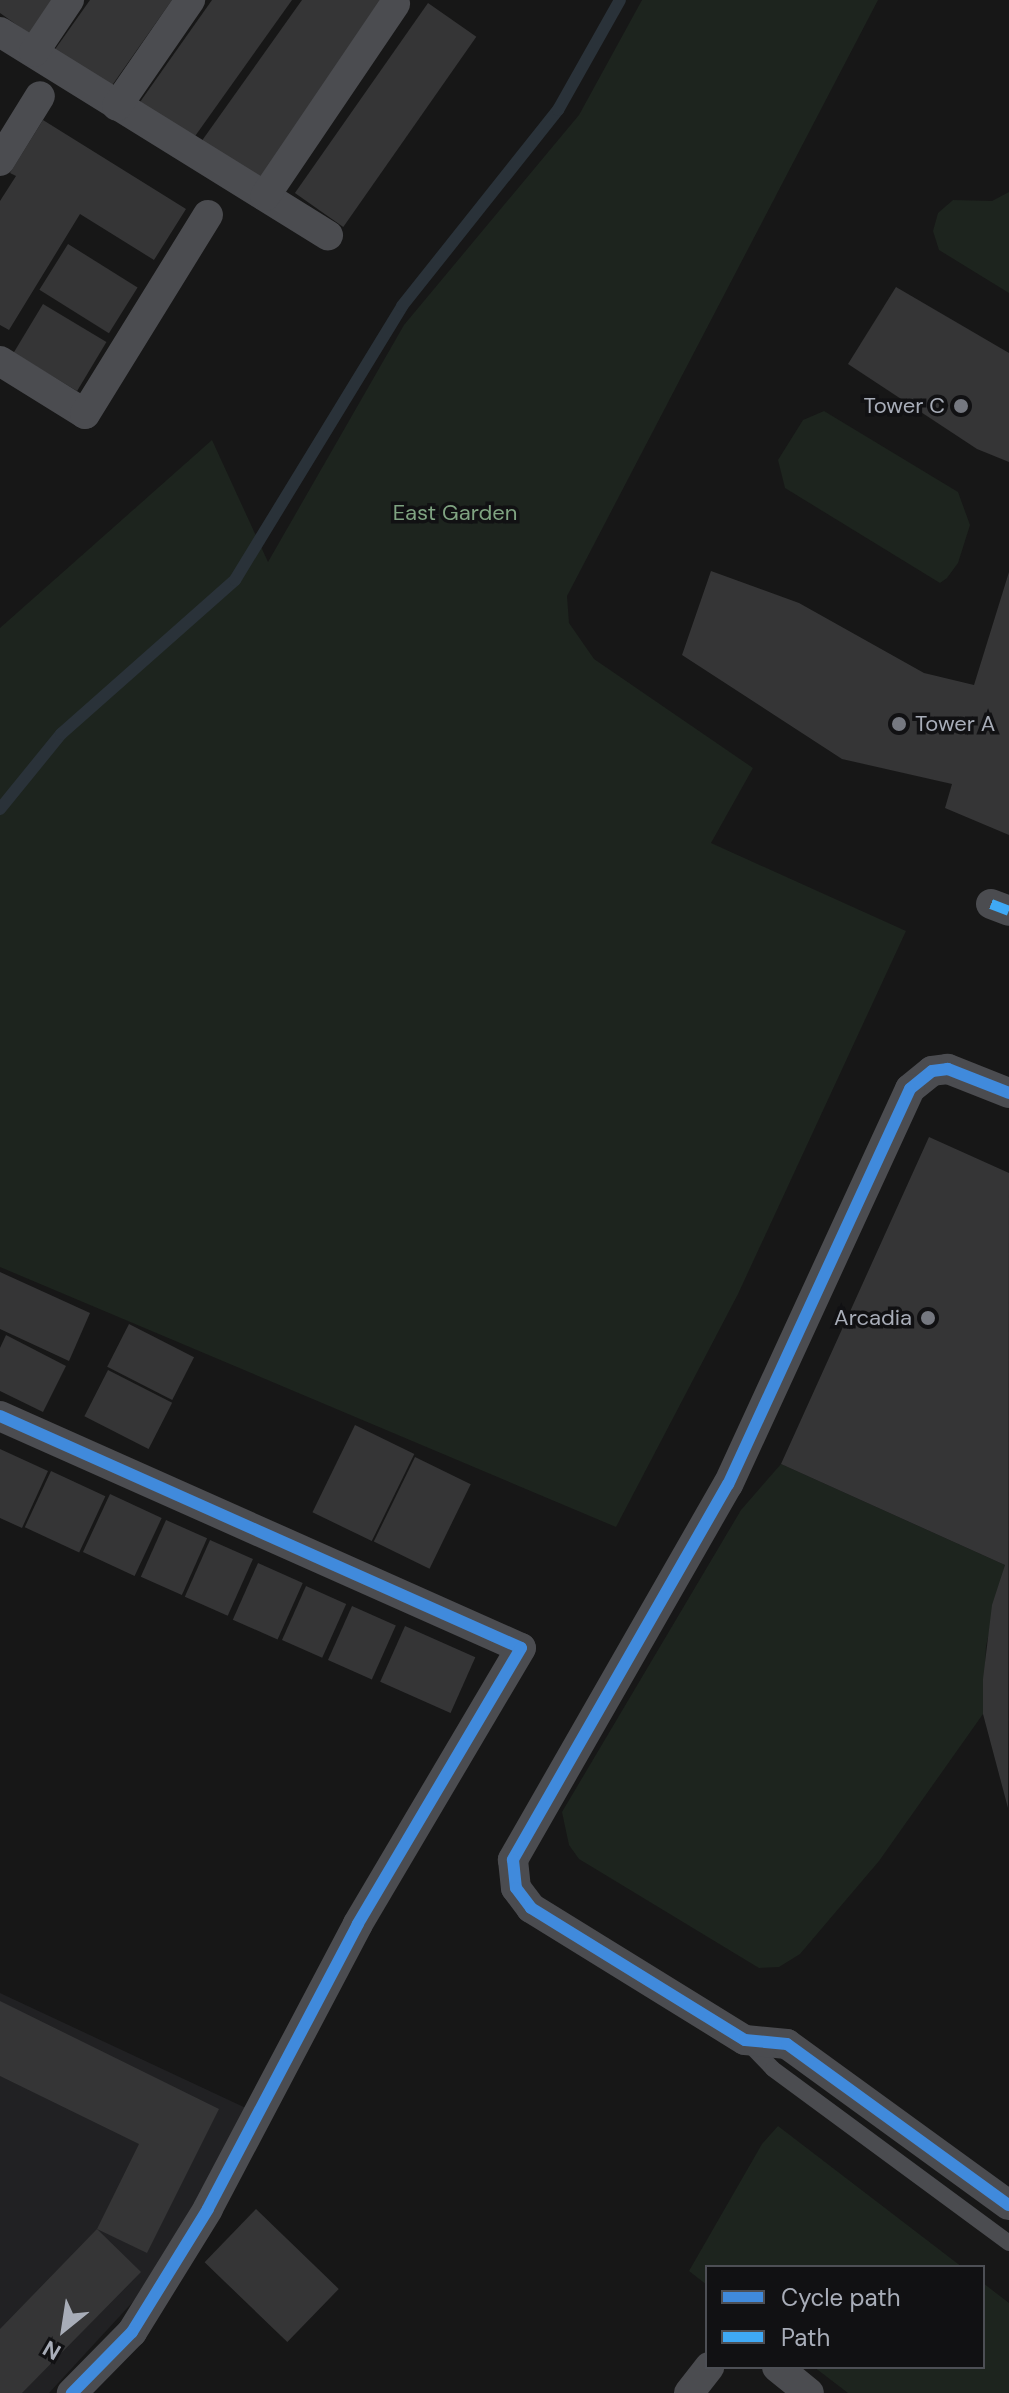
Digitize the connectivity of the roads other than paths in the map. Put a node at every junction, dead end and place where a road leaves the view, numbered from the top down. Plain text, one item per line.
1 (69, 0) edge
2 (190, 0) edge
3 (395, 4) dead end
4 (0, 32) edge
5 (34, 52) junction
6 (40, 96) dead end
7 (117, 106) junction
8 (0, 161) edge
9 (265, 196) junction
10 (208, 215) dead end
11 (328, 235) dead end
12 (0, 361) edge
13 (1009, 1093) edge
14 (0, 1416) edge
15 (745, 2040) junction
16 (1009, 2205) edge
17 (1009, 2243) edge
18 (707, 2369) edge
19 (779, 2369) edge
20 (72, 2393) edge
21 (689, 2393) edge
22 (809, 2393) edge

1 - 5 street
2 - 7 street
3 - 9 street
4 - 5 street
5 - 7 street
6 - 8 street
7 - 9 street
9 - 11 street
10 - 12 street
13 - 15 street
14 - 20 street
15 - 16 street
15 - 17 lane
18 - 21 street
19 - 22 street

